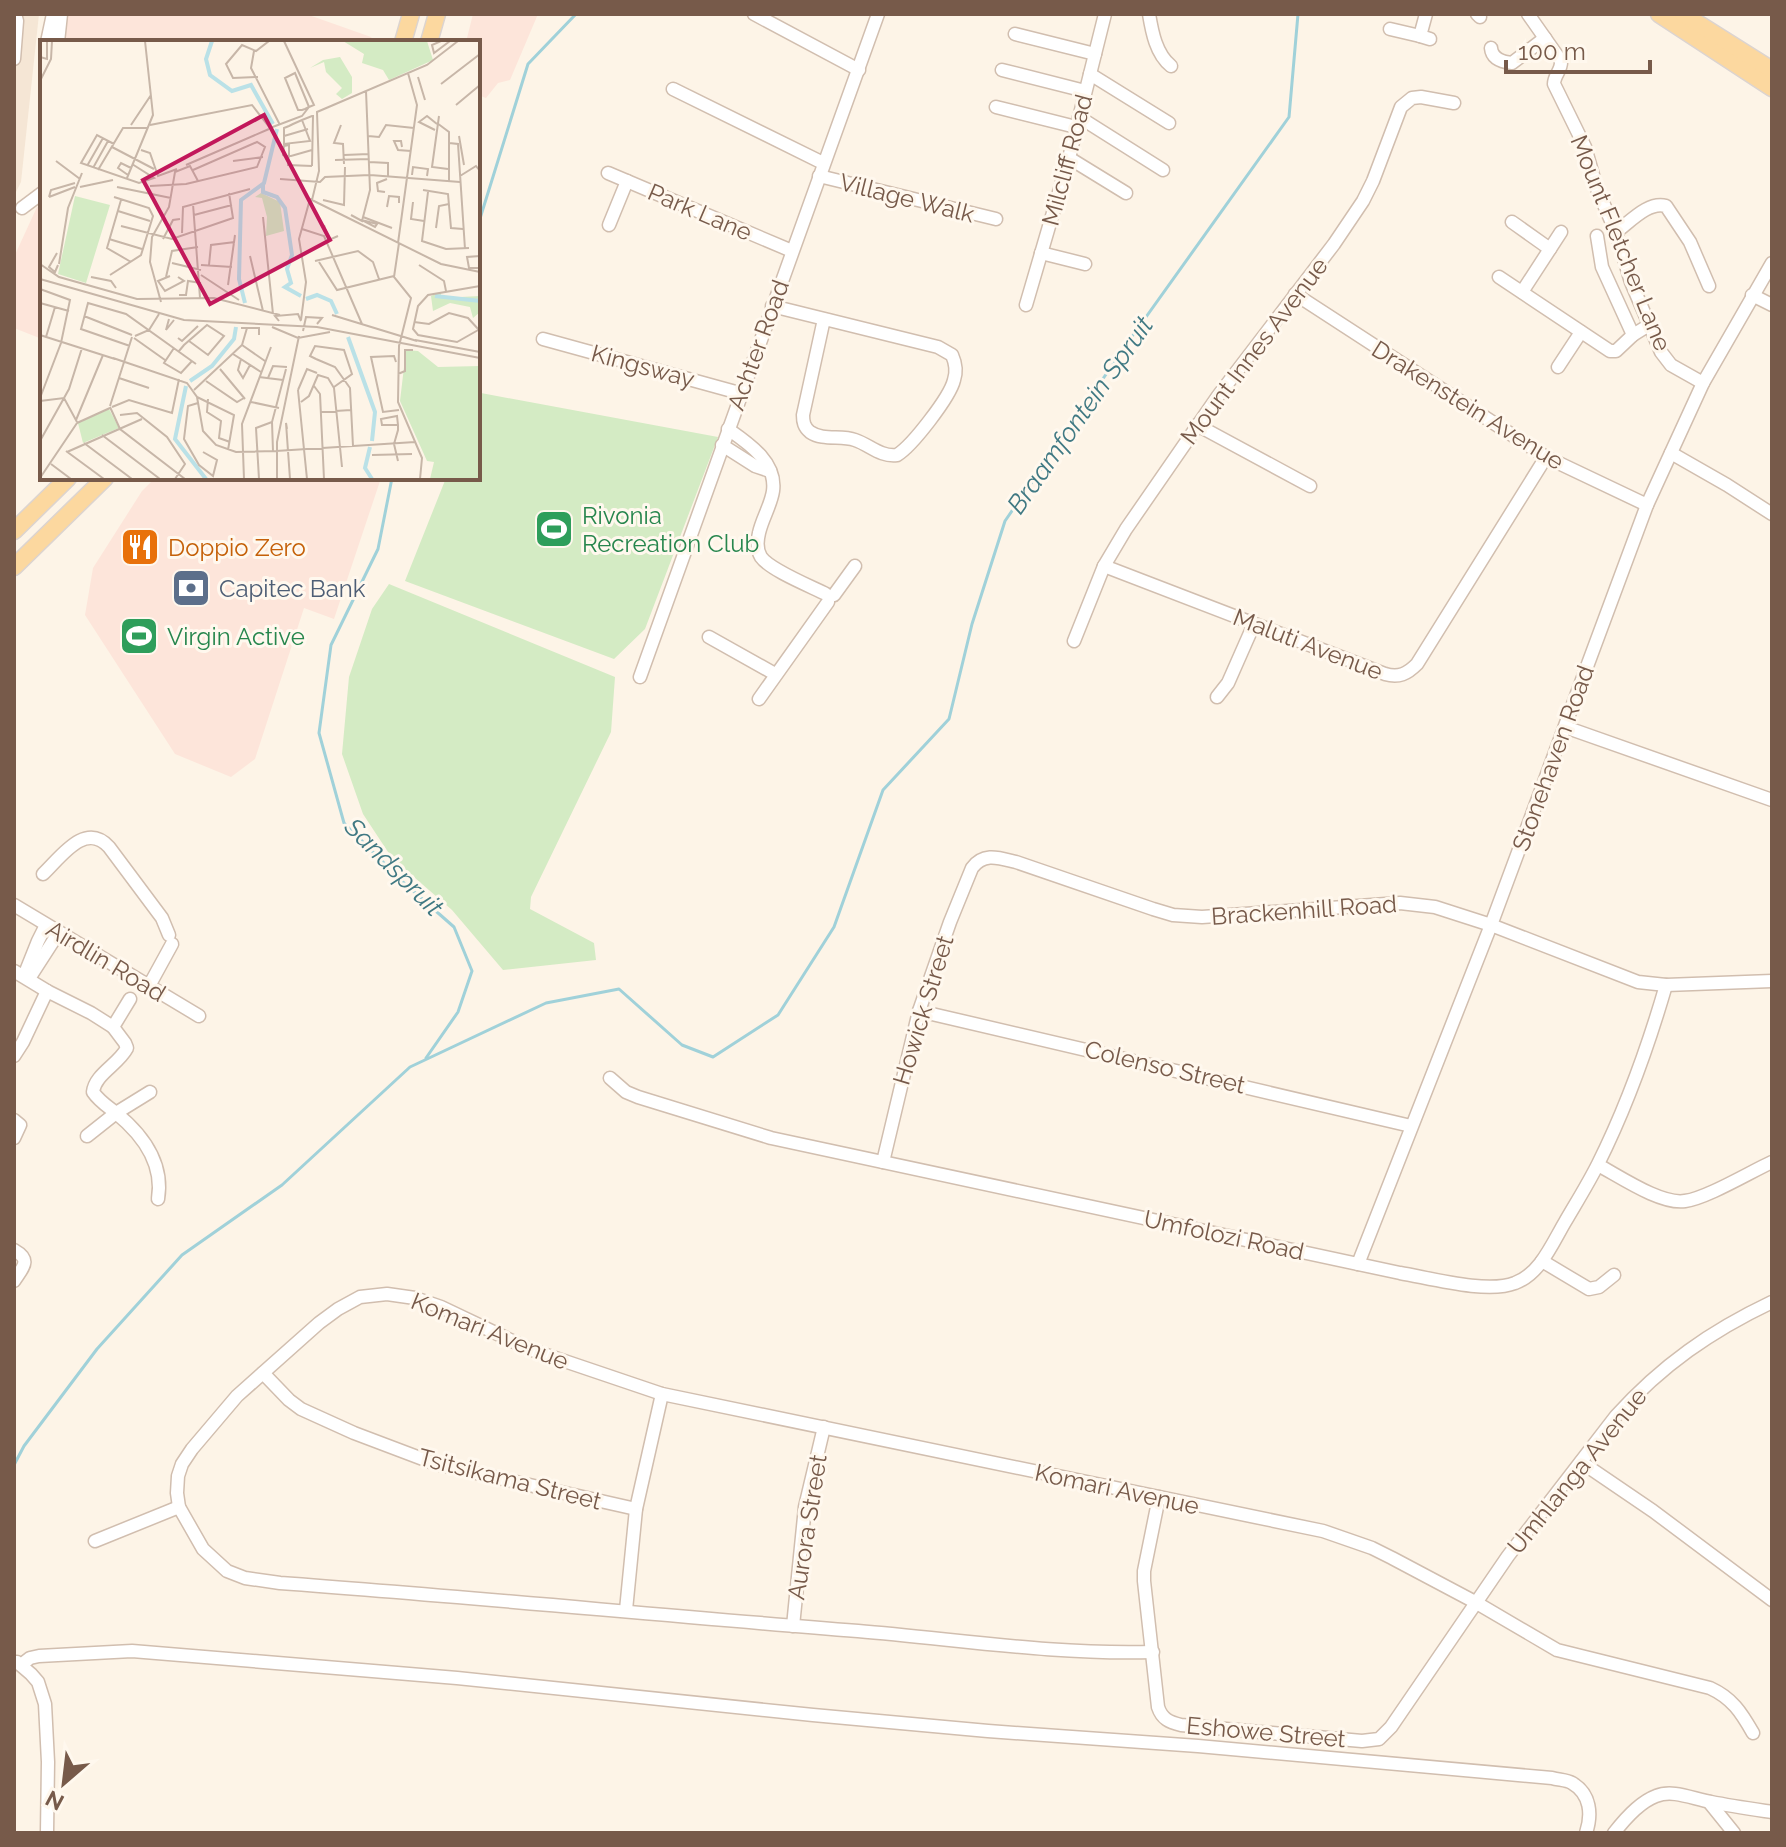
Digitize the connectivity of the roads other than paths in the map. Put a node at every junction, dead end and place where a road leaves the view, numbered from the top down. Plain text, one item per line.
1 (15, 14) edge
2 (53, 14) edge
3 (61, 14) edge
4 (411, 14) edge
5 (437, 14) edge
6 (754, 14) edge
7 (878, 14) edge
8 (1105, 14) edge
9 (1149, 14) edge
10 (1426, 14) edge
11 (1528, 14) edge
12 (1659, 14) edge
13 (1683, 14) edge
14 (1390, 29) dead end
15 (1015, 34) dead end
16 (1545, 38) junction
17 (47, 40) edge
18 (58, 40) edge
19 (404, 40) edge
20 (430, 40) edge
21 (1491, 48) dead end
22 (14, 49) edge
23 (1095, 54) junction
24 (14, 59) edge
25 (1171, 66) dead end
26 (859, 70) junction
27 (1002, 70) dead end
28 (1772, 70) edge
29 (1090, 74) junction
30 (1772, 88) edge
31 (673, 89) dead end
32 (1085, 91) junction
33 (1454, 103) dead end
34 (996, 107) dead end
35 (1078, 122) junction
36 (1169, 123) dead end
37 (1069, 158) junction
38 (821, 170) junction
39 (1163, 170) dead end
40 (608, 173) dead end
41 (627, 181) junction
42 (1126, 193) dead end
43 (40, 194) edge
44 (22, 208) dead end
45 (996, 219) dead end
46 (1512, 222) dead end
47 (609, 225) dead end
48 (1561, 232) dead end
49 (1616, 232) junction
50 (1597, 236) dead end
51 (1550, 249) junction
52 (792, 251) junction
53 (1041, 253) junction
54 (1772, 263) edge
55 (1085, 264) dead end
56 (1499, 277) dead end
57 (1709, 286) dead end
58 (1522, 292) junction
59 (1295, 294) junction
60 (1752, 295) junction
61 (1026, 305) dead end
62 (1772, 305) edge
63 (772, 306) junction
64 (824, 319) junction
65 (1649, 325) junction
66 (1581, 332) junction
67 (1633, 335) junction
68 (543, 339) dead end
69 (1558, 367) dead end
70 (1703, 383) junction
71 (743, 394) junction
72 (1197, 425) junction
73 (728, 429) junction
74 (722, 445) junction
75 (1671, 453) junction
76 (1546, 457) junction
77 (770, 471) junction
78 (65, 480) edge
79 (103, 480) edge
80 (1310, 486) dead end
81 (1647, 505) junction
82 (1772, 514) edge
83 (14, 517) edge
84 (14, 531) edge
85 (855, 566) dead end
86 (1104, 566) junction
87 (14, 567) edge
88 (829, 597) junction
89 (1254, 624) junction
90 (709, 637) dead end
91 (1074, 641) dead end
92 (775, 674) junction
93 (640, 677) dead end
94 (1217, 697) dead end
95 (759, 699) dead end
96 (1565, 727) junction
97 (1772, 800) edge
98 (976, 862) joint
99 (43, 874) dead end
100 (14, 905) edge
101 (46, 925) junction
102 (1491, 925) junction
103 (59, 932) junction
104 (22, 975) edge
105 (1772, 981) edge
106 (146, 985) junction
107 (1666, 985) junction
108 (47, 991) junction
109 (130, 999) dead end
110 (919, 1011) junction
111 (199, 1016) dead end
112 (113, 1027) junction
113 (14, 1056) edge
114 (610, 1078) dead end
115 (150, 1092) dead end
116 (116, 1113) junction
117 (14, 1120) edge
118 (1411, 1126) junction
119 (87, 1136) dead end
120 (14, 1138) edge
121 (883, 1162) junction
122 (1772, 1162) edge
123 (1598, 1165) junction
124 (158, 1199) dead end
125 (17, 1252) edge
126 (1542, 1261) junction
127 (1358, 1264) junction
128 (1614, 1275) dead end
129 (14, 1281) edge
130 (1772, 1302) edge
131 (263, 1373) junction
132 (662, 1394) junction
133 (824, 1427) junction
134 (1581, 1462) junction
135 (1159, 1497) junction
136 (179, 1507) junction
137 (636, 1509) junction
138 (95, 1541) dead end
139 (1772, 1600) edge
140 (1475, 1602) junction
141 (626, 1610) junction
142 (793, 1626) junction
143 (1153, 1652) junction
144 (18, 1663) edge
145 (1753, 1733) dead end
146 (1709, 1802) junction
147 (1772, 1812) edge
148 (47, 1833) edge
149 (1586, 1833) edge
150 (1614, 1833) edge
151 (1734, 1833) edge

1 - 22 street
2 - 17 street
3 - 18 street
4 - 19 main road
5 - 20 main road
6 - 26 street
7 - 26 street, Achter Road
8 - 23 street, Milcliff Road
9 - 25 street
10 - 14 street
11 - 16 street
12 - 30 main road
13 - 28 main road
15 - 23 street
16 - 21 street
16 - 49 street, Mount Fletcher Lane
22 - 24 street
23 - 29 street, Milcliff Road
26 - 38 street, Achter Road
27 - 32 street
29 - 32 street, Milcliff Road
29 - 36 street
31 - 38 street, Village Walk
32 - 35 street, Milcliff Road
33 - 59 street, Mount Innes Avenue
34 - 35 street
35 - 37 street, Milcliff Road
35 - 39 street
37 - 42 street
37 - 53 street, Milcliff Road
38 - 45 street, Village Walk
38 - 52 street, Achter Road
40 - 41 street, Park Lane
41 - 47 street
41 - 52 street, Park Lane
43 - 44 street
46 - 51 street
48 - 51 street
49 - 57 street
49 - 65 street, Mount Fletcher Lane
50 - 67 street
51 - 58 street
52 - 63 street, Achter Road
53 - 55 street
53 - 61 street, Milcliff Road
54 - 60 street, Stonehaven Road
56 - 58 street
58 - 66 street
59 - 72 street, Mount Innes Avenue
59 - 76 street, Drakenstein Avenue
60 - 62 street
60 - 70 street, Stonehaven Road
63 - 64 street
63 - 71 street, Achter Road
64 - 64 street
65 - 67 street
65 - 70 street, Mount Fletcher Lane
66 - 67 street
66 - 69 street
68 - 71 street, Kingsway
70 - 75 street, Stonehaven Road
71 - 73 street, Achter Road
72 - 80 street
72 - 86 street, Mount Innes Avenue
73 - 74 street, Achter Road
73 - 77 street
74 - 77 street
74 - 93 street, Achter Road
75 - 81 street, Stonehaven Road
75 - 82 street
76 - 81 street, Drakenstein Avenue
76 - 89 street, Maluti Avenue
77 - 88 street
78 - 83 main road
78 - 84 main road
79 - 87 main road
81 - 96 street, Stonehaven Road
85 - 88 street
86 - 89 street, Maluti Avenue
86 - 91 street, Mount Innes Avenue
88 - 92 street
89 - 94 street
90 - 92 street
92 - 95 street
96 - 97 street
96 - 102 street, Stonehaven Road
98 - 102 street, Brackenhill Road
98 - 110 street, Howick Street
99 - 106 street
100 - 101 street, Airdlin Road
101 - 103 street, Airdlin Road
101 - 104 street
102 - 107 street, Brackenhill Road
102 - 118 street, Stonehaven Road
103 - 104 street
103 - 106 street, Airdlin Road
104 - 108 street
105 - 107 street, Brackenhill Road
106 - 111 street, Airdlin Road
107 - 123 street, Umfolozi Road
108 - 112 street
108 - 113 street
109 - 112 street
110 - 118 street, Colenso Street
110 - 121 street, Howick Street
112 - 116 street
114 - 121 street, Umfolozi Road
115 - 116 street
116 - 119 street
116 - 124 street
117 - 120 street
118 - 127 street, Stonehaven Road
121 - 127 street, Umfolozi Road
122 - 123 street
123 - 126 street, Umfolozi Road
125 - 129 street
126 - 127 street, Umfolozi Road
126 - 128 street
130 - 134 street, Umhlanga Avenue
131 - 132 street, Komari Avenue
131 - 136 street, Komari Avenue
131 - 137 street, Tsitsikama Street
132 - 133 street, Komari Avenue
132 - 137 street
133 - 135 street, Komari Avenue
133 - 142 street, Aurora Street
134 - 139 street
134 - 140 street, Umhlanga Avenue
135 - 140 street, Komari Avenue
135 - 143 street, Eshowe Street
136 - 138 street
136 - 141 street
137 - 141 street
140 - 143 street, Eshowe Street
140 - 145 street, Komari Avenue
141 - 142 street
142 - 143 street
144 - 148 street
144 - 149 street
146 - 147 street
146 - 150 street
146 - 151 street

